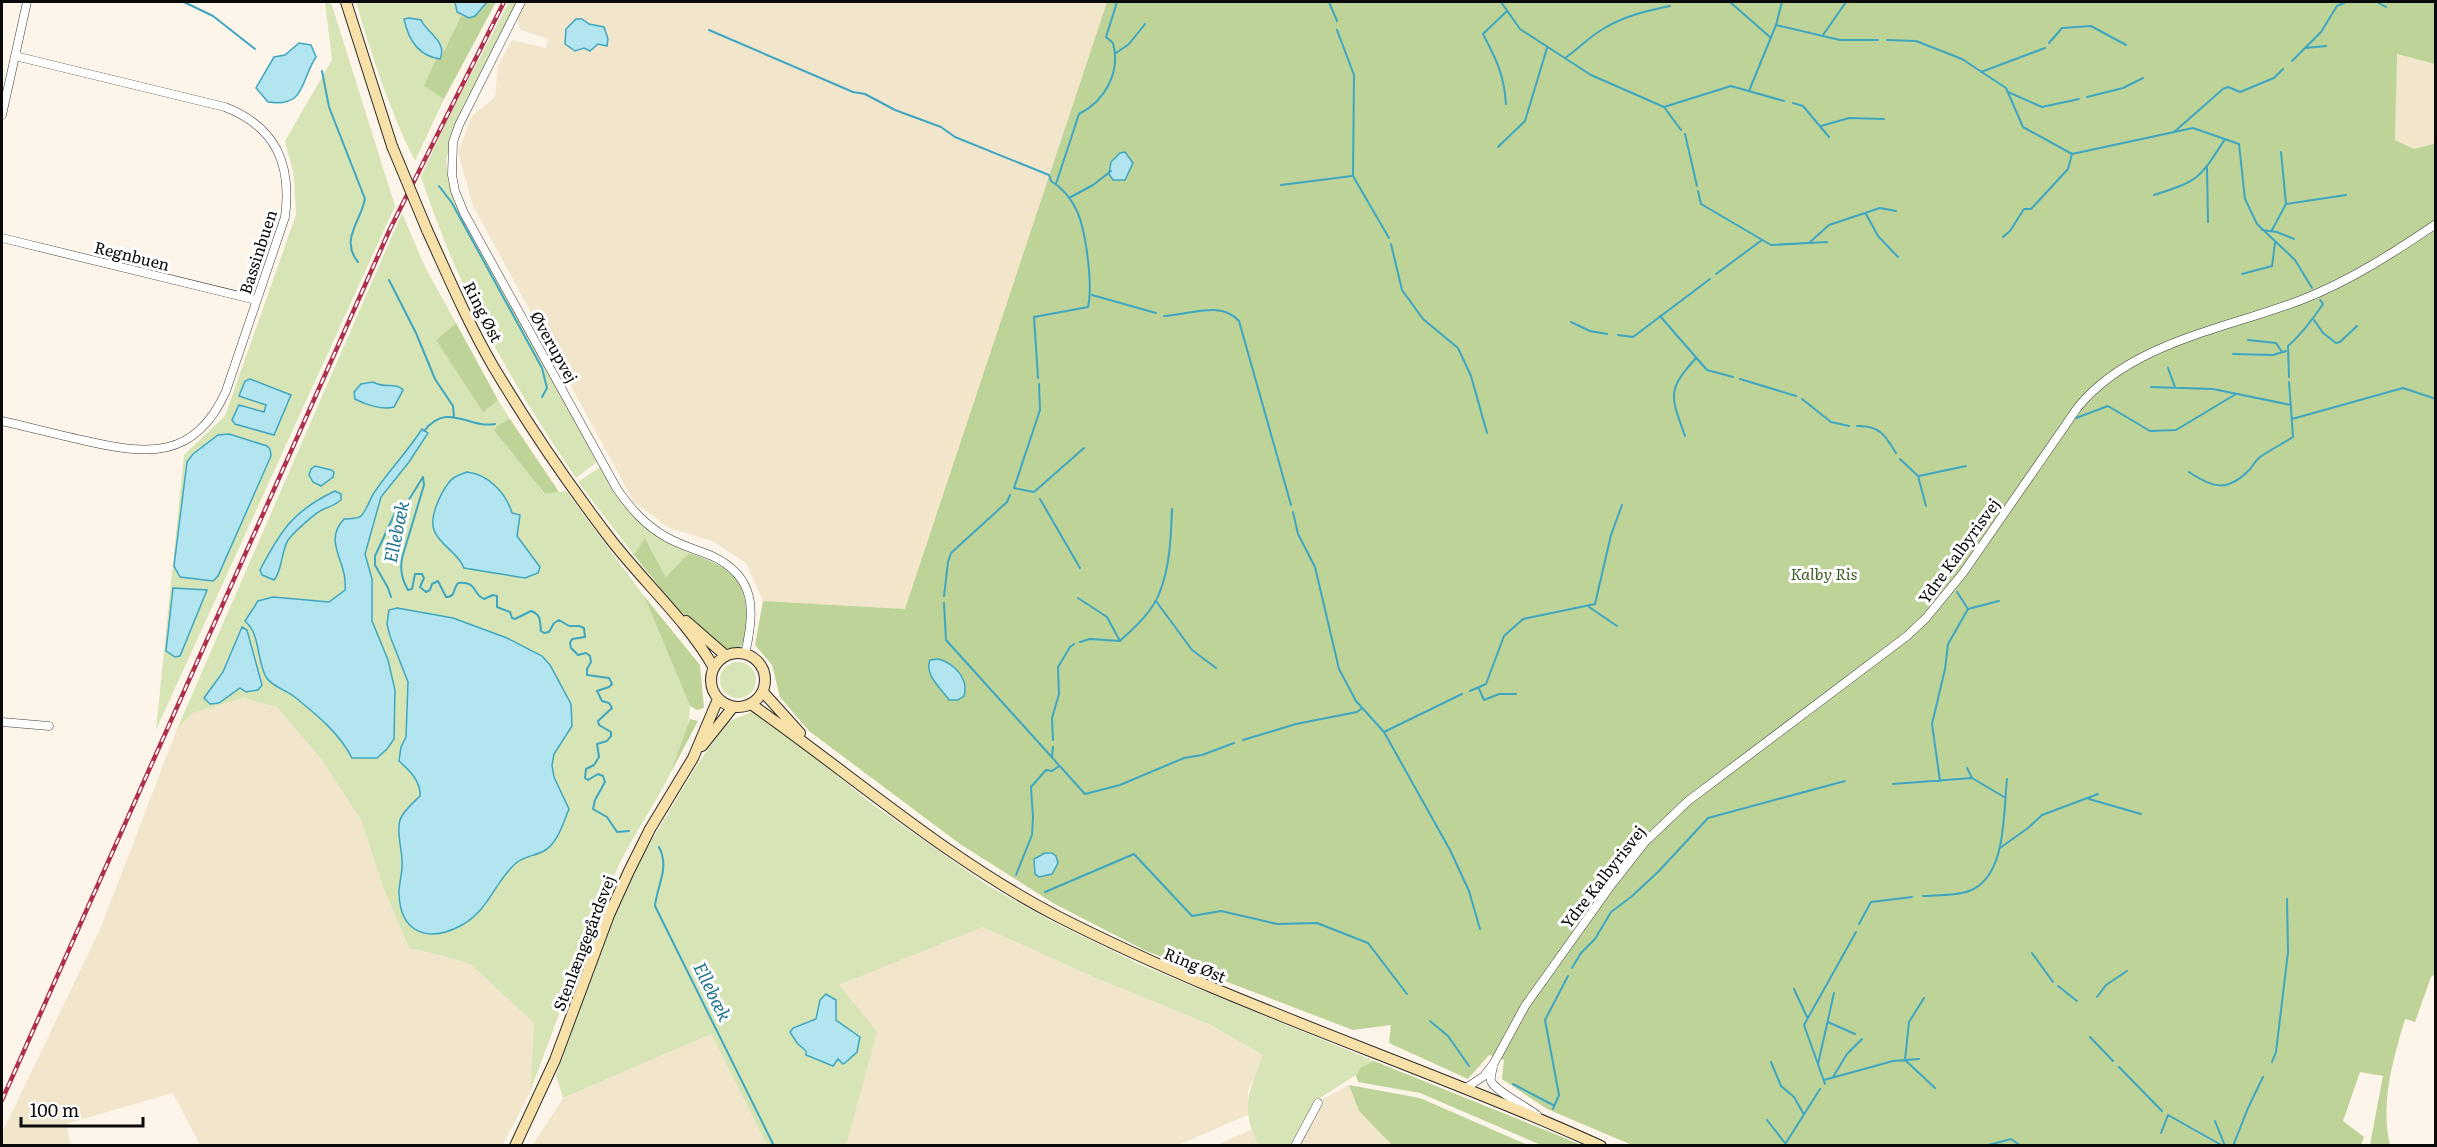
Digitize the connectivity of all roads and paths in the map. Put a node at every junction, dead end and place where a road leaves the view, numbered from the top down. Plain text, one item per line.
1 (27, 2) edge
2 (346, 2) edge
3 (521, 2) edge
4 (15, 56) junction
5 (2, 116) edge
6 (2436, 224) edge
7 (2, 238) edge
8 (256, 300) junction
9 (2, 421) edge
10 (662, 599) junction
11 (745, 654) junction
12 (726, 656) junction
13 (714, 668) junction
14 (763, 692) junction
15 (718, 699) junction
16 (751, 704) junction
17 (733, 707) junction
18 (2, 722) edge
19 (48, 726) dead end
20 (812, 747) junction
21 (693, 758) junction
22 (1494, 1063) junction
23 (1466, 1088) junction
24 (1318, 1103) dead end
25 (1544, 1121) junction
26 (515, 1146) edge
27 (1295, 1146) edge
28 (1601, 1146) edge

1 - 4 street
2 - 10 main road, Ring Øst, bridge
3 - 11 street, Øverupvej
4 - 5 street
4 - 8 street, Bassinbuen
6 - 22 street, Ydre Kalbyrisvej
7 - 8 street, Regnbuen
8 - 9 street, Bassinbuen
10 - 12 main road, Ring Øst
10 - 13 main road, Ring Øst
11 - 12 main road
11 - 14 main road
12 - 13 main road
13 - 15 main road
14 - 16 main road
14 - 20 main road, Ring Øst
15 - 17 main road
15 - 21 main road, Stenlængegårdsvej
16 - 17 main road
16 - 20 main road, Ring Øst
17 - 21 main road, Stenlængegårdsvej
18 - 19 street
20 - 23 main road, Ring Øst
21 - 26 main road, Stenlængegårdsvej
22 - 23 street, Ydre Kalbyrisvej
22 - 25 street
23 - 25 main road, Ring Øst
24 - 27 street
25 - 28 main road, Ring Øst

